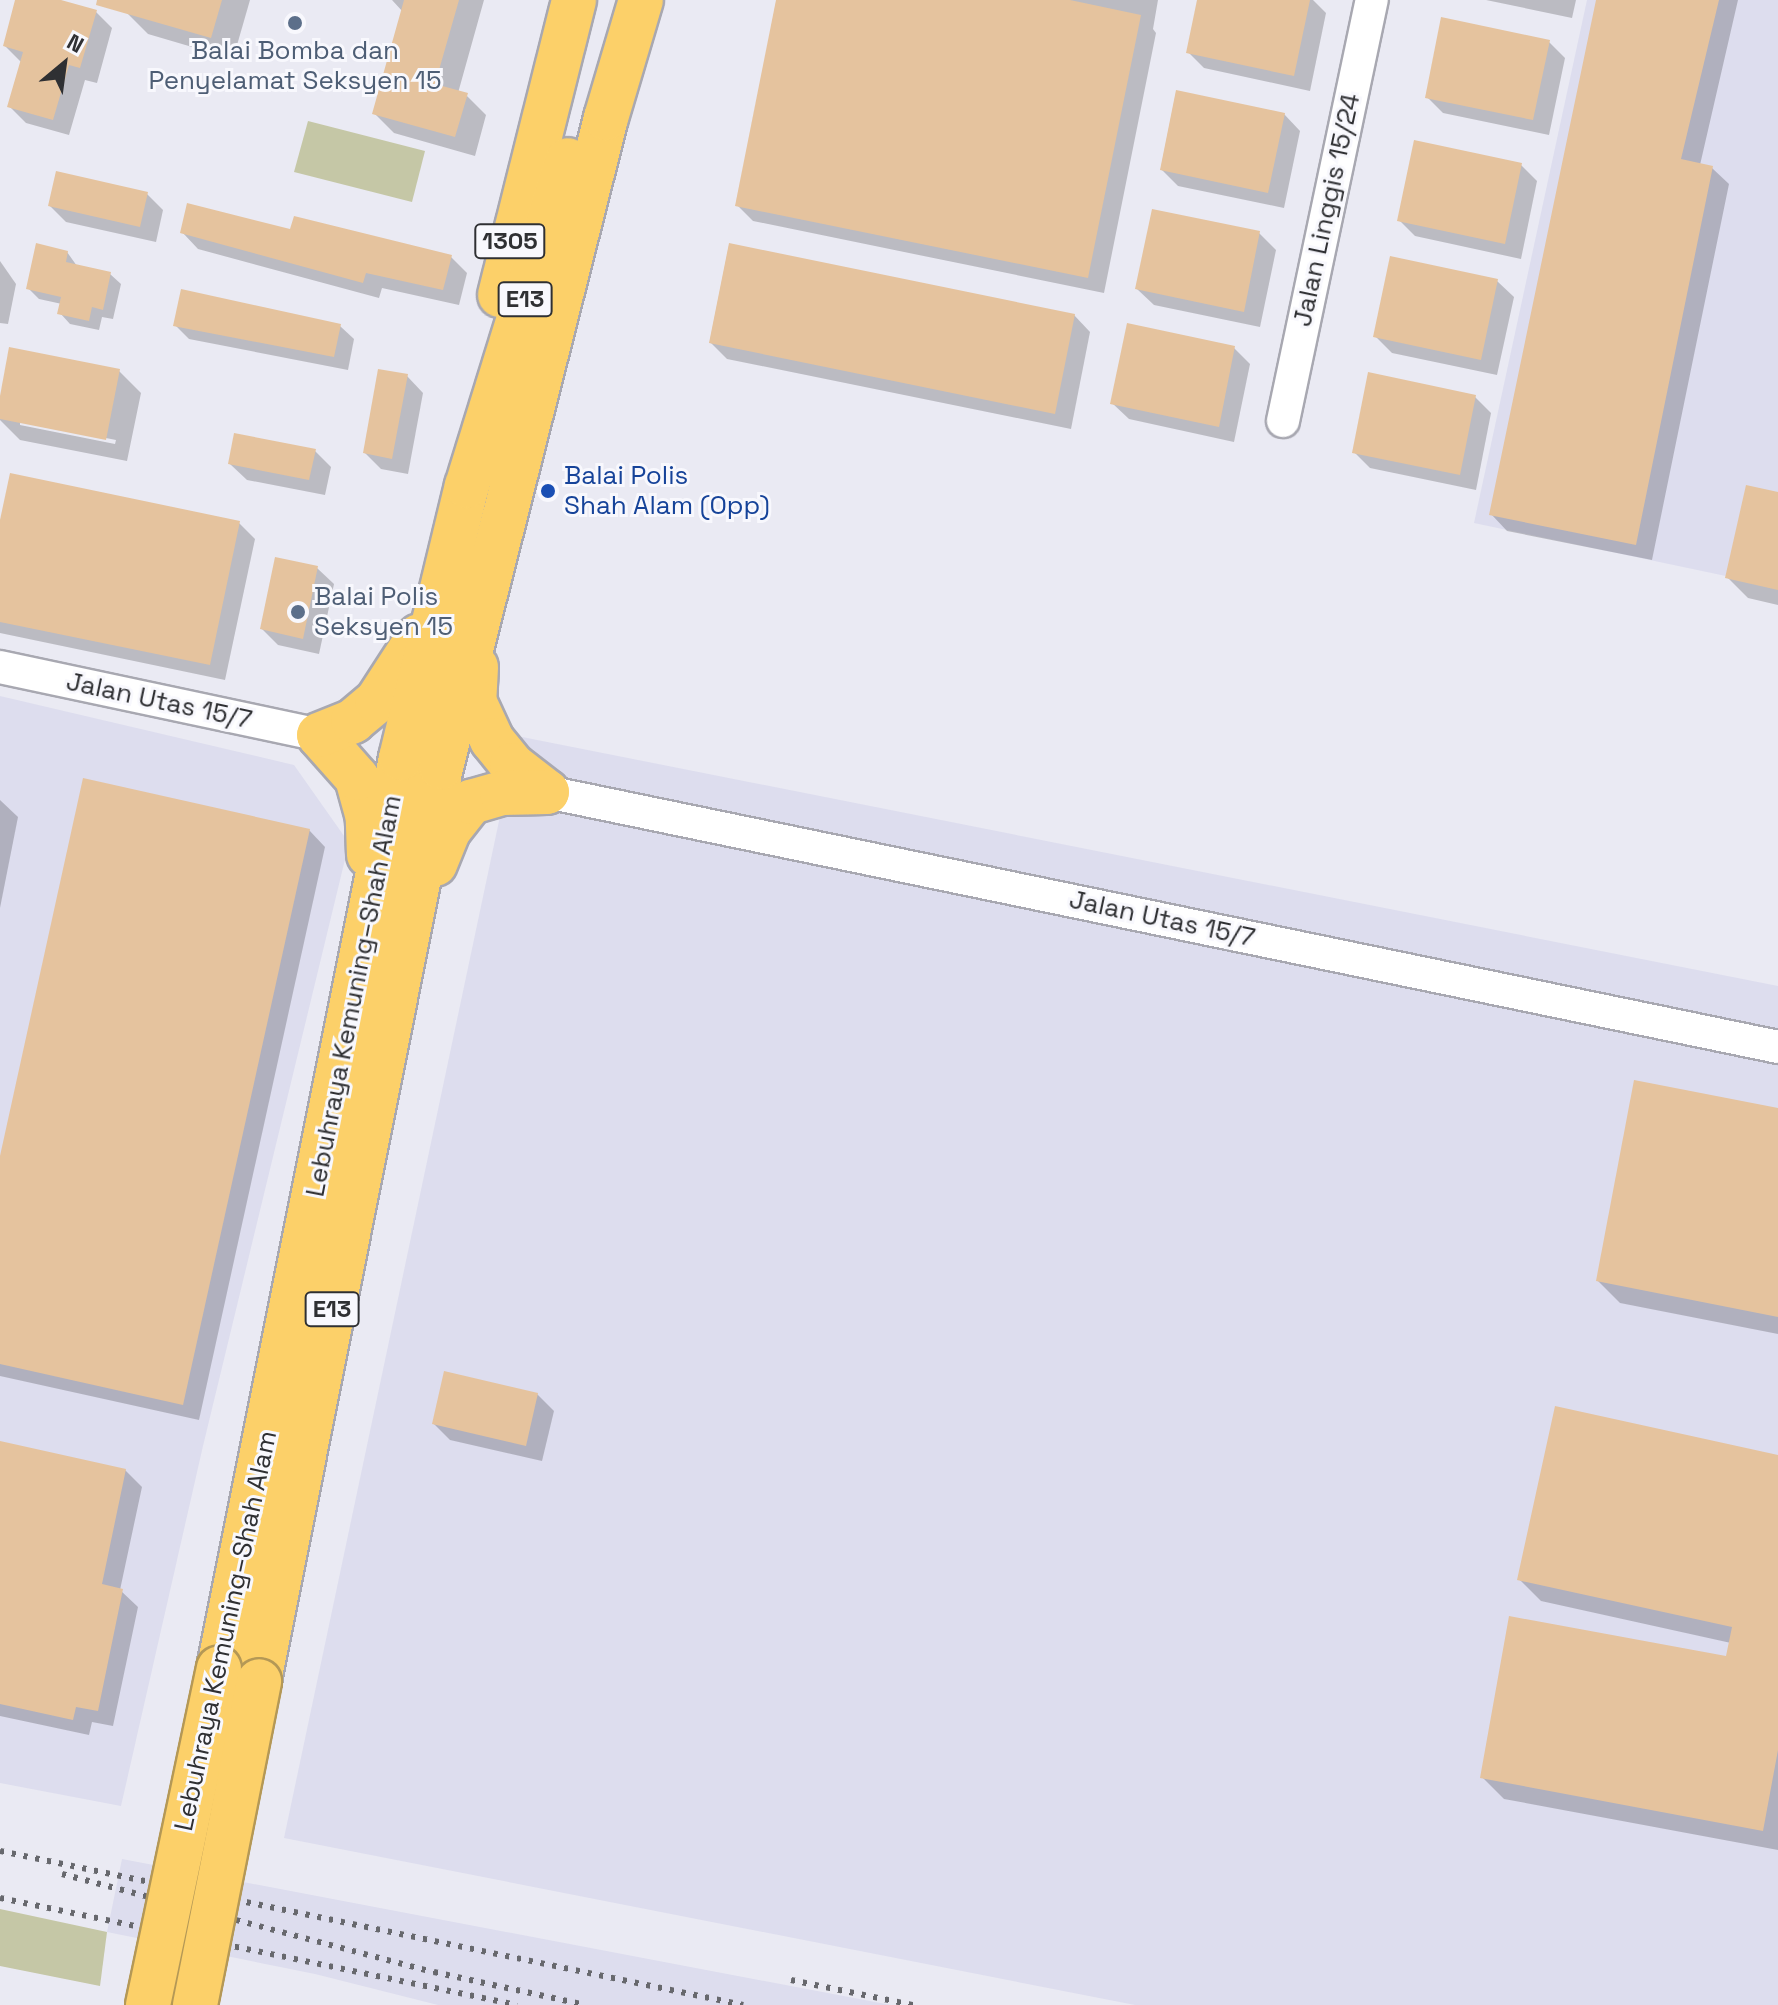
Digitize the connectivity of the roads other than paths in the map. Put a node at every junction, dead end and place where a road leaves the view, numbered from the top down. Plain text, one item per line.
1 (574, 0) edge
2 (615, 0) edge
3 (641, 0) edge
4 (669, 0) edge
5 (1372, 0) edge
6 (594, 115) junction
7 (1283, 421) dead end
8 (517, 475) junction
9 (467, 486) junction
10 (441, 595) junction
11 (479, 627) junction
12 (0, 667) edge
13 (319, 735) junction
14 (547, 792) junction
15 (388, 925) junction
16 (1778, 1047) edge
17 (239, 1674) junction
18 (148, 2005) edge
19 (195, 2005) edge

1 - 9 highway, 1305
2 - 6 highway, Lebuhraya Kemuning–Shah Alam / E13
3 - 6 highway, Lebuhraya Kemuning–Shah Alam / E13
4 - 8 highway
5 - 7 street, Jalan Linggis 15/24
6 - 8 highway, Lebuhraya Kemuning–Shah Alam / E13
6 - 9 highway, Lebuhraya Kemuning–Shah Alam / E13
8 - 11 highway, Lebuhraya Kemuning–Shah Alam / E13
9 - 10 highway, Lebuhraya Kemuning–Shah Alam / E13
10 - 13 highway
10 - 15 highway, Lebuhraya Kemuning–Shah Alam / E13
11 - 14 highway
11 - 15 highway, Lebuhraya Kemuning–Shah Alam / E13
12 - 13 street, Jalan Utas 15/7
13 - 15 highway
14 - 15 highway
14 - 16 street, Jalan Utas 15/7
15 - 17 highway, Lebuhraya Kemuning–Shah Alam / E13
17 - 18 highway, Lebuhraya Kemuning–Shah Alam / E13, bridge
17 - 19 highway, Lebuhraya Kemuning–Shah Alam / E13, bridge

